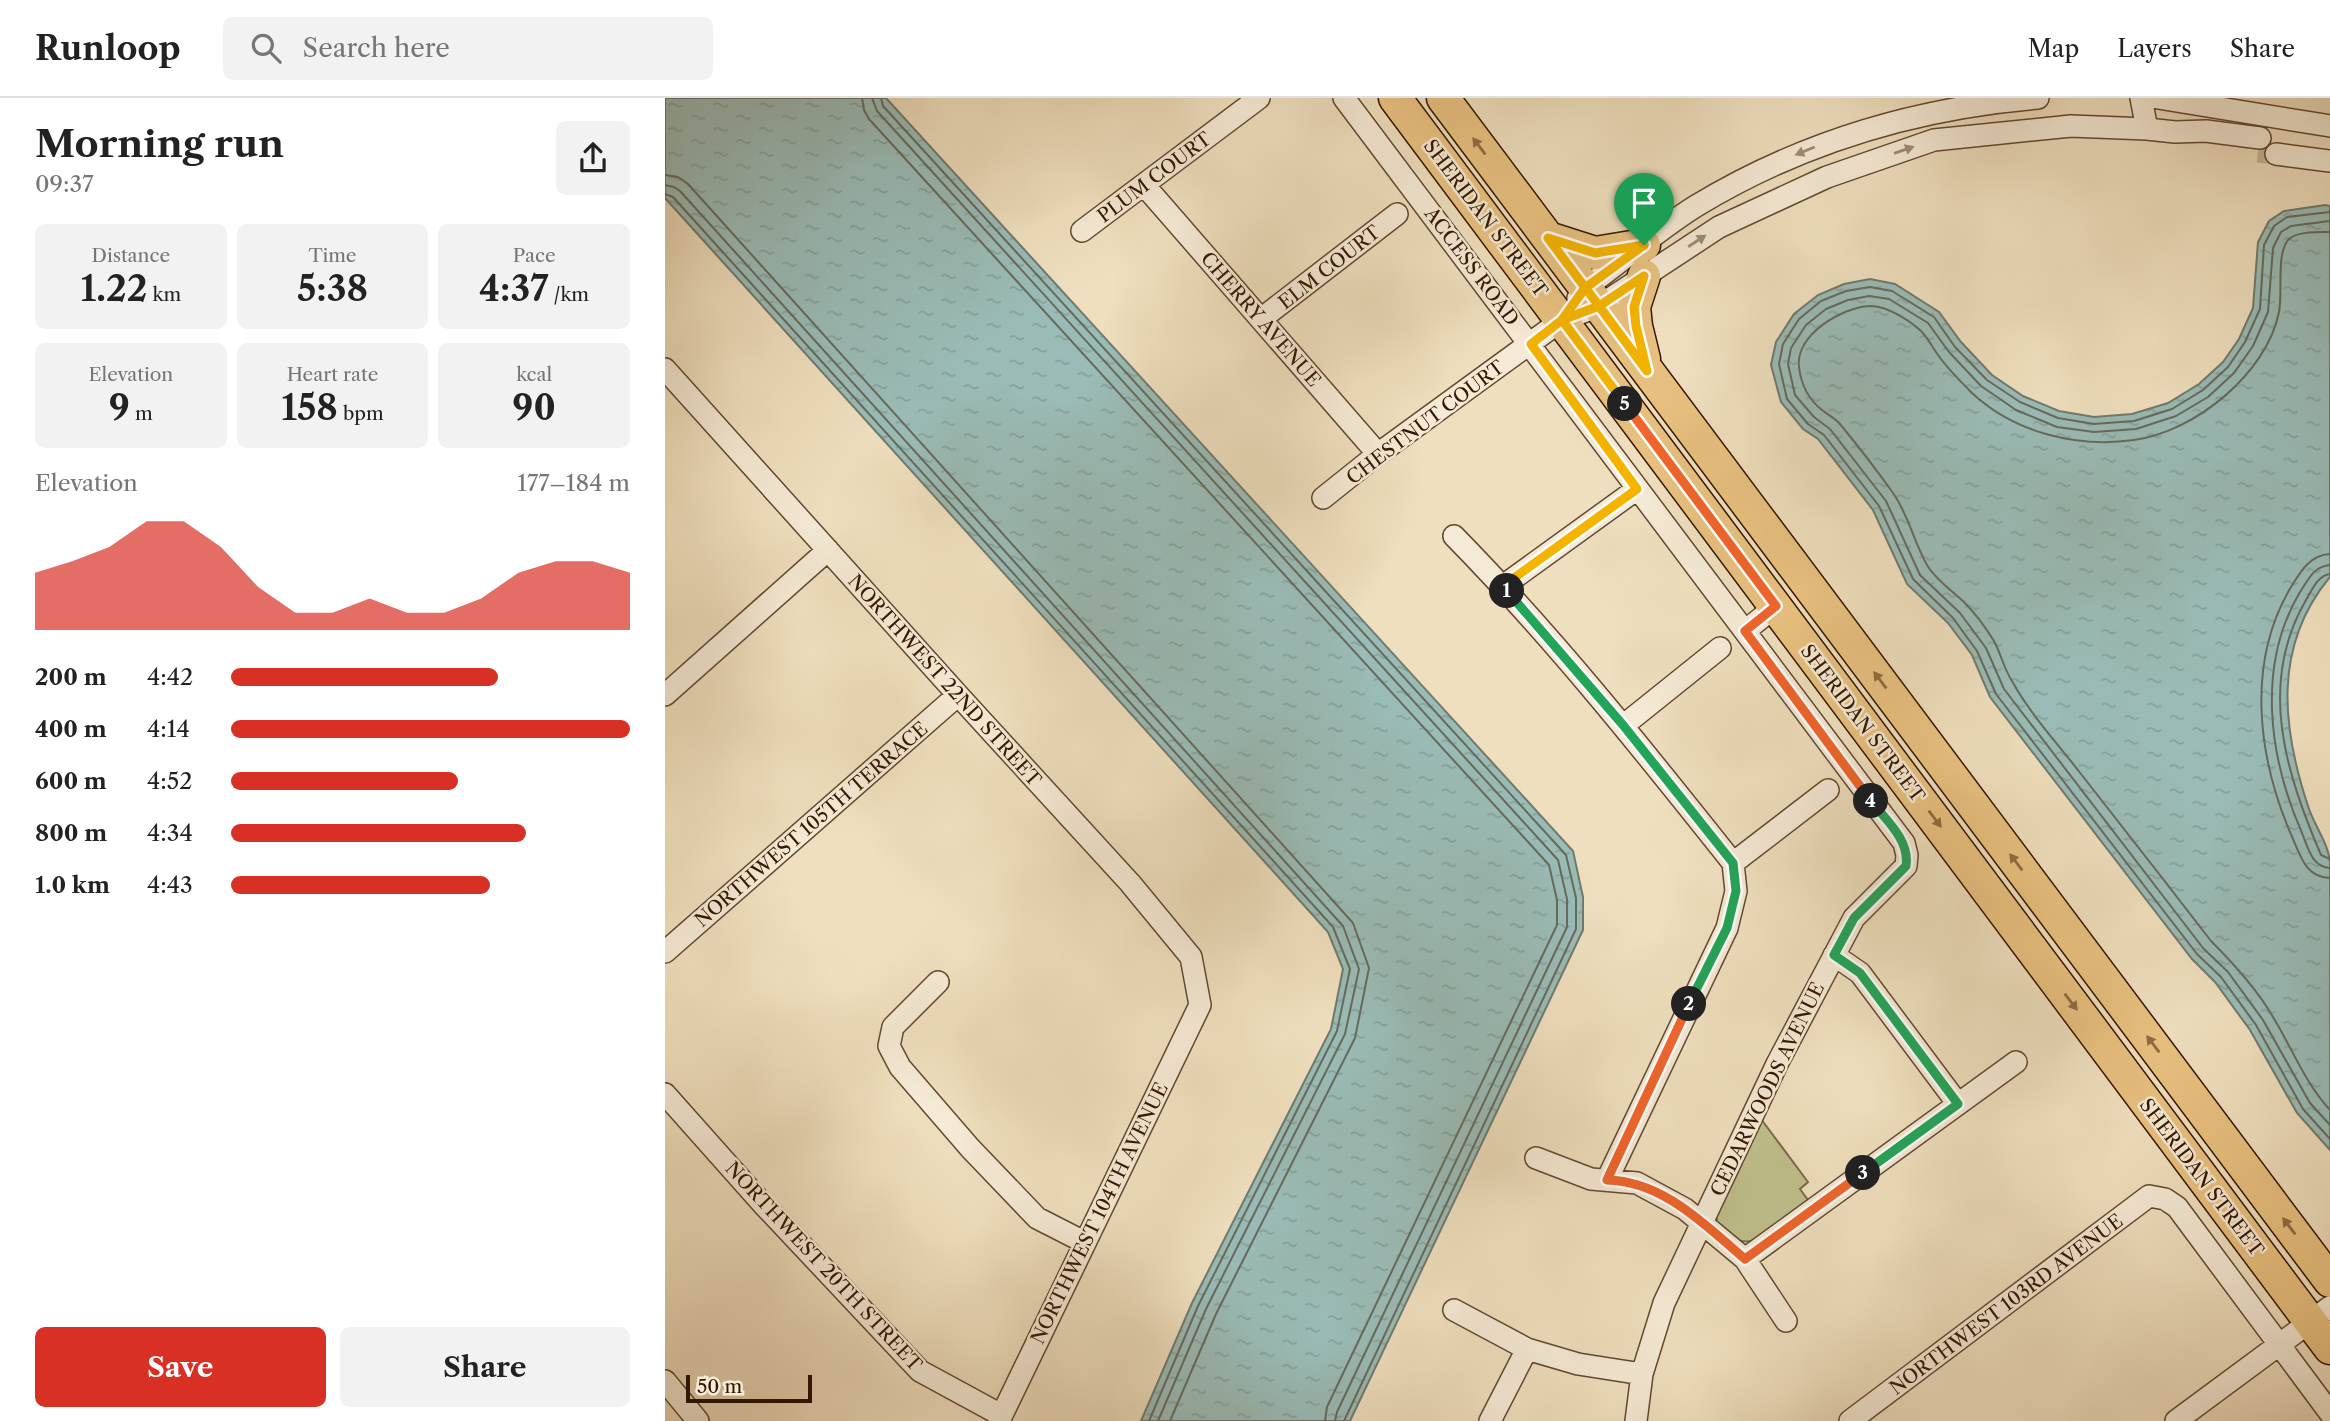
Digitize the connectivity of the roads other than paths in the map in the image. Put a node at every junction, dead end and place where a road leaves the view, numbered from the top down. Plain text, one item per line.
1 (1259, 98) edge
2 (1344, 98) edge
3 (1395, 98) edge
4 (1443, 98) edge
5 (2038, 98) edge
6 (2141, 98) edge
7 (2158, 98) edge
8 (2166, 98) edge
9 (2330, 126) edge
10 (2147, 128) junction
11 (2268, 146) junction
12 (2330, 148) edge
13 (2330, 161) edge
14 (1144, 186) junction
15 (1397, 214) dead end
16 (1082, 231) dead end
17 (1548, 238) junction
18 (1644, 260) junction
19 (1592, 297) junction
20 (1261, 319) junction
21 (1562, 320) junction
22 (1531, 344) junction
23 (665, 369) edge
24 (1647, 371) junction
25 (1378, 454) junction
26 (1637, 489) junction
27 (1323, 498) dead end
28 (1454, 536) dead end
29 (828, 550) junction
30 (1503, 586) junction
31 (1776, 606) junction
32 (1745, 631) junction
33 (1720, 648) dead end
34 (665, 695) edge
35 (958, 695) junction
36 (1623, 725) junction
37 (1828, 790) dead end
38 (1907, 855) joint
39 (1733, 863) junction
40 (665, 952) edge
41 (1834, 955) junction
42 (938, 982) dead end
43 (1200, 1004) joint
44 (2016, 1062) dead end
45 (665, 1094) edge
46 (1958, 1104) junction
47 (1536, 1158) dead end
48 (1607, 1180) junction
49 (1702, 1222) junction
50 (1084, 1242) junction
51 (1745, 1259) junction
52 (2330, 1281) edge
53 (1454, 1310) dead end
54 (2320, 1314) edge
55 (1786, 1321) dead end
56 (2279, 1344) junction
57 (2330, 1348) edge
58 (1527, 1349) junction
59 (1642, 1374) junction
60 (665, 1381) edge
61 (2330, 1413) edge
62 (1000, 1418) edge
63 (698, 1421) edge
64 (1490, 1421) edge
65 (1636, 1421) edge
66 (1850, 1421) edge
67 (2176, 1421) edge

1 - 14 street, PLUM COURT
2 - 22 street, ACCESS ROAD
3 - 21 main road, SHERIDAN STREET
17 -> 4 main road, SHERIDAN STREET
5 -> 18 street
6 - 10 street
7 - 8 street
8 - 9 street
8 - 10 street
10 - 11 street
18 -> 10 street
11 - 12 street
11 - 13 street
14 - 16 street, PLUM COURT
14 - 20 street, CHERRY AVENUE
15 - 20 street, ELM COURT
17 - 18 main road
17 - 19 main road, SHERIDAN STREET
18 - 19 street
18 - 19 street
18 - 24 main road
19 - 21 street, CHESTNUT COURT
19 - 24 main road, SHERIDAN STREET
20 - 25 street, CHERRY AVENUE
21 - 22 street, CHESTNUT COURT
21 - 31 main road, SHERIDAN STREET
22 - 25 street, CHESTNUT COURT
22 - 26 street, ACCESS ROAD
23 - 29 street, NORTHWEST 22ND STREET
52 -> 24 main road, SHERIDAN STREET
25 - 27 street, CHESTNUT COURT
26 - 30 street
26 - 32 street, ACCESS ROAD
28 - 30 street
29 - 34 street
29 - 35 street, NORTHWEST 22ND STREET
30 - 36 street
31 - 32 street
31 -> 54 main road, SHERIDAN STREET
32 - 38 street, ACCESS ROAD
33 - 36 street
35 - 40 street, NORTHWEST 105TH TERRACE
35 - 43 street, NORTHWEST 22ND STREET
36 - 39 street
37 - 39 street
38 - 41 street, CEDARWOODS AVENUE
39 - 48 street
41 - 46 street
41 - 49 street, CEDARWOODS AVENUE
42 - 50 street
43 - 50 street, NORTHWEST 104TH AVENUE
44 - 46 street
45 - 62 street, NORTHWEST 20TH STREET
46 - 51 street
47 - 48 street
48 - 49 street
49 - 51 street
49 - 59 street, CEDARWOODS AVENUE
50 - 62 street, NORTHWEST 104TH AVENUE
51 - 55 street
53 - 58 street
54 - 56 street
54 - 57 main road, SHERIDAN STREET
56 - 61 street
56 - 66 street, NORTHWEST 103RD AVENUE
56 - 67 street
58 - 59 street
58 - 64 street
59 - 65 street, CEDARWOODS AVENUE
60 - 63 street

